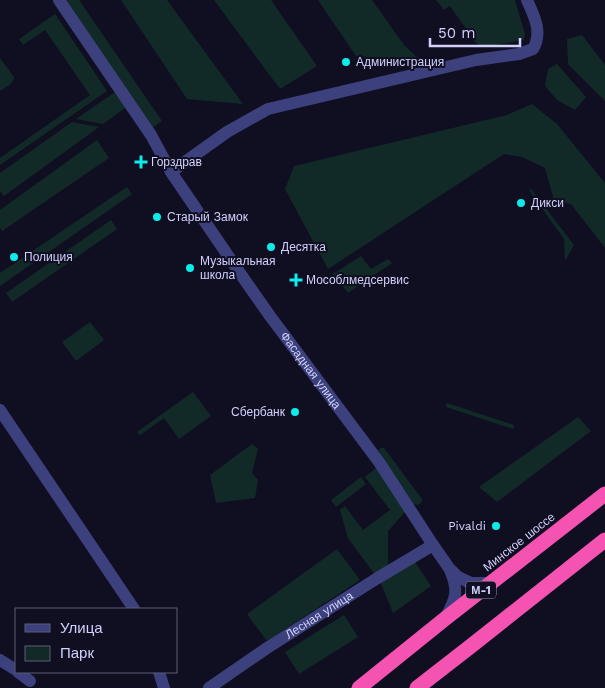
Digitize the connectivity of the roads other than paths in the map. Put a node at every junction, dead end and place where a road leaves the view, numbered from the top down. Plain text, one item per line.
1 (58, 0) edge
2 (527, 0) edge
3 (171, 172) junction
4 (0, 410) edge
5 (605, 494) edge
6 (605, 540) edge
7 (433, 545) junction
8 (449, 568) junction
9 (491, 583) junction
10 (133, 608) edge
11 (446, 618) junction
12 (0, 660) edge
13 (15, 670) edge
14 (20, 673) edge
15 (159, 673) edge
16 (30, 681) dead end
17 (164, 688) edge
18 (209, 688) edge
19 (359, 688) edge
20 (417, 688) edge

1 - 3 street, Фасадная улица
2 - 3 street
3 - 7 street, Фасадная улица
4 - 10 street
5 - 9 highway, Минское шоссе / М-1
6 - 20 highway
7 - 8 street, Фасадная улица
7 - 18 street, Лесная улица
8 - 9 street, Фасадная улица
8 - 11 street, Фасадная улица
9 - 11 highway, Минское шоссе / М-1
11 - 19 highway, Минское шоссе / М-1
12 - 13 street
14 - 16 street
15 - 17 street

